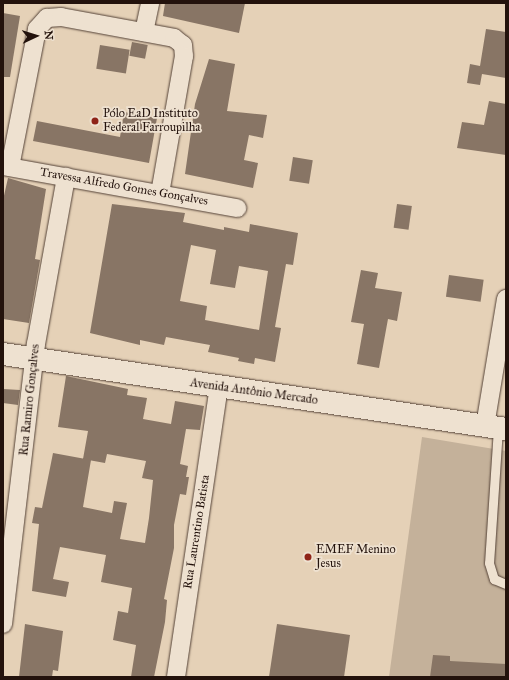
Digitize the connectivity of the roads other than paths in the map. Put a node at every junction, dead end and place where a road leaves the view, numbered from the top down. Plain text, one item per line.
1 (150, 3) edge
2 (144, 32) junction
3 (7, 166) edge
4 (66, 177) junction
5 (160, 193) junction
6 (237, 208) dead end
7 (506, 299) edge
8 (3, 354) edge
9 (36, 359) junction
10 (219, 387) junction
11 (496, 428) edge
12 (506, 584) edge
13 (3, 624) edge
14 (176, 677) edge

1 - 2 street
2 - 3 street
2 - 5 street
3 - 4 street, Travessa Alfredo Gomes Gonçalves
4 - 5 street, Travessa Alfredo Gomes Gonçalves
4 - 9 street, Rua Ramiro Gonçalves
5 - 6 street, Travessa Alfredo Gomes Gonçalves
7 - 11 street
8 - 9 street, Avenida Antônio Mercado
9 - 10 street, Avenida Antônio Mercado
9 - 13 street, Rua Ramiro Gonçalves
10 - 11 street, Avenida Antônio Mercado
10 - 14 street, Rua Laurentino Batista
11 - 12 lane

